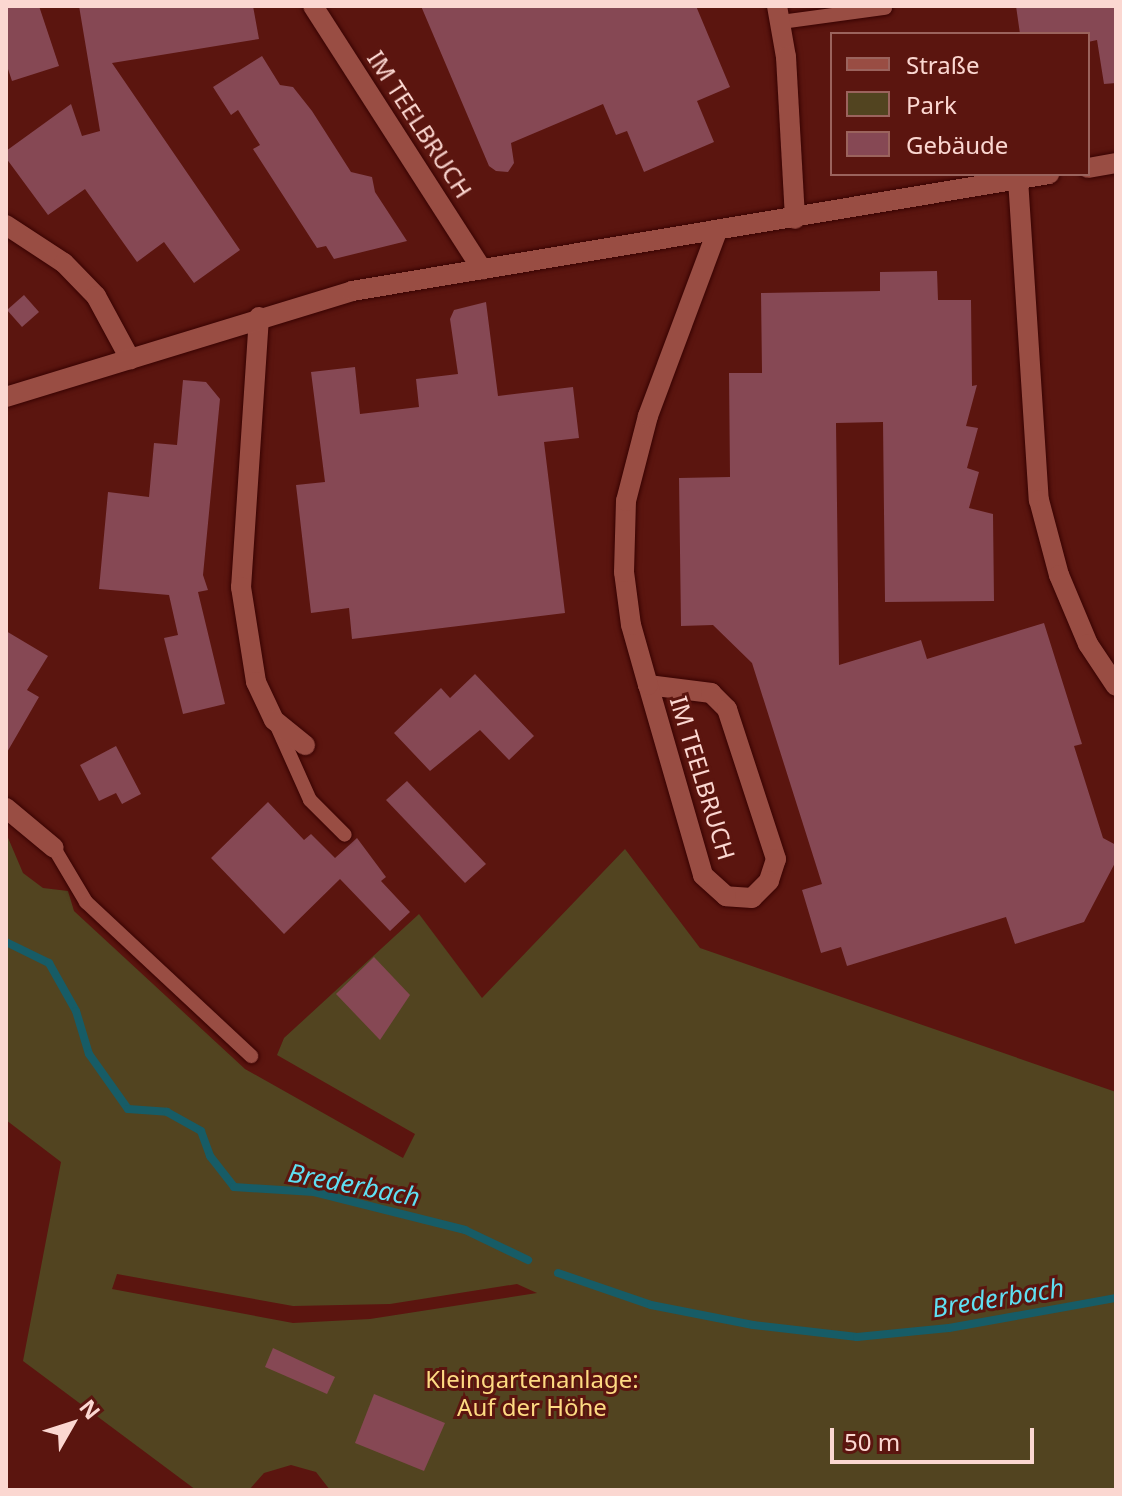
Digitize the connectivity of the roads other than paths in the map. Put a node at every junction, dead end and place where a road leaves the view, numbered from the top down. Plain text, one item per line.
1 (313, 6) edge
2 (885, 8) edge
3 (779, 14) edge
4 (1116, 163) edge
5 (1090, 168) edge
6 (1037, 176) edge
7 (1018, 179) junction
8 (795, 219) junction
9 (6, 225) edge
10 (717, 231) junction
11 (482, 269) junction
12 (259, 317) junction
13 (130, 359) junction
14 (6, 397) edge
15 (648, 685) junction
16 (1116, 686) edge
17 (274, 720) junction
18 (305, 745) dead end
19 (6, 808) edge
20 (345, 835) dead end
21 (54, 848) joint
22 (251, 1056) dead end

1 - 11 street, IM TEELBRUCH
2 - 3 lane
3 - 8 street
4 - 5 street
6 - 7 street
7 - 8 street
7 - 16 street
8 - 10 street
9 - 13 street
10 - 11 street
10 - 15 street, IM TEELBRUCH
11 - 12 street
12 - 13 street
12 - 17 street
13 - 14 street
15 - 15 street, IM TEELBRUCH
17 - 18 street
17 - 20 lane
19 - 21 street
21 - 22 lane

